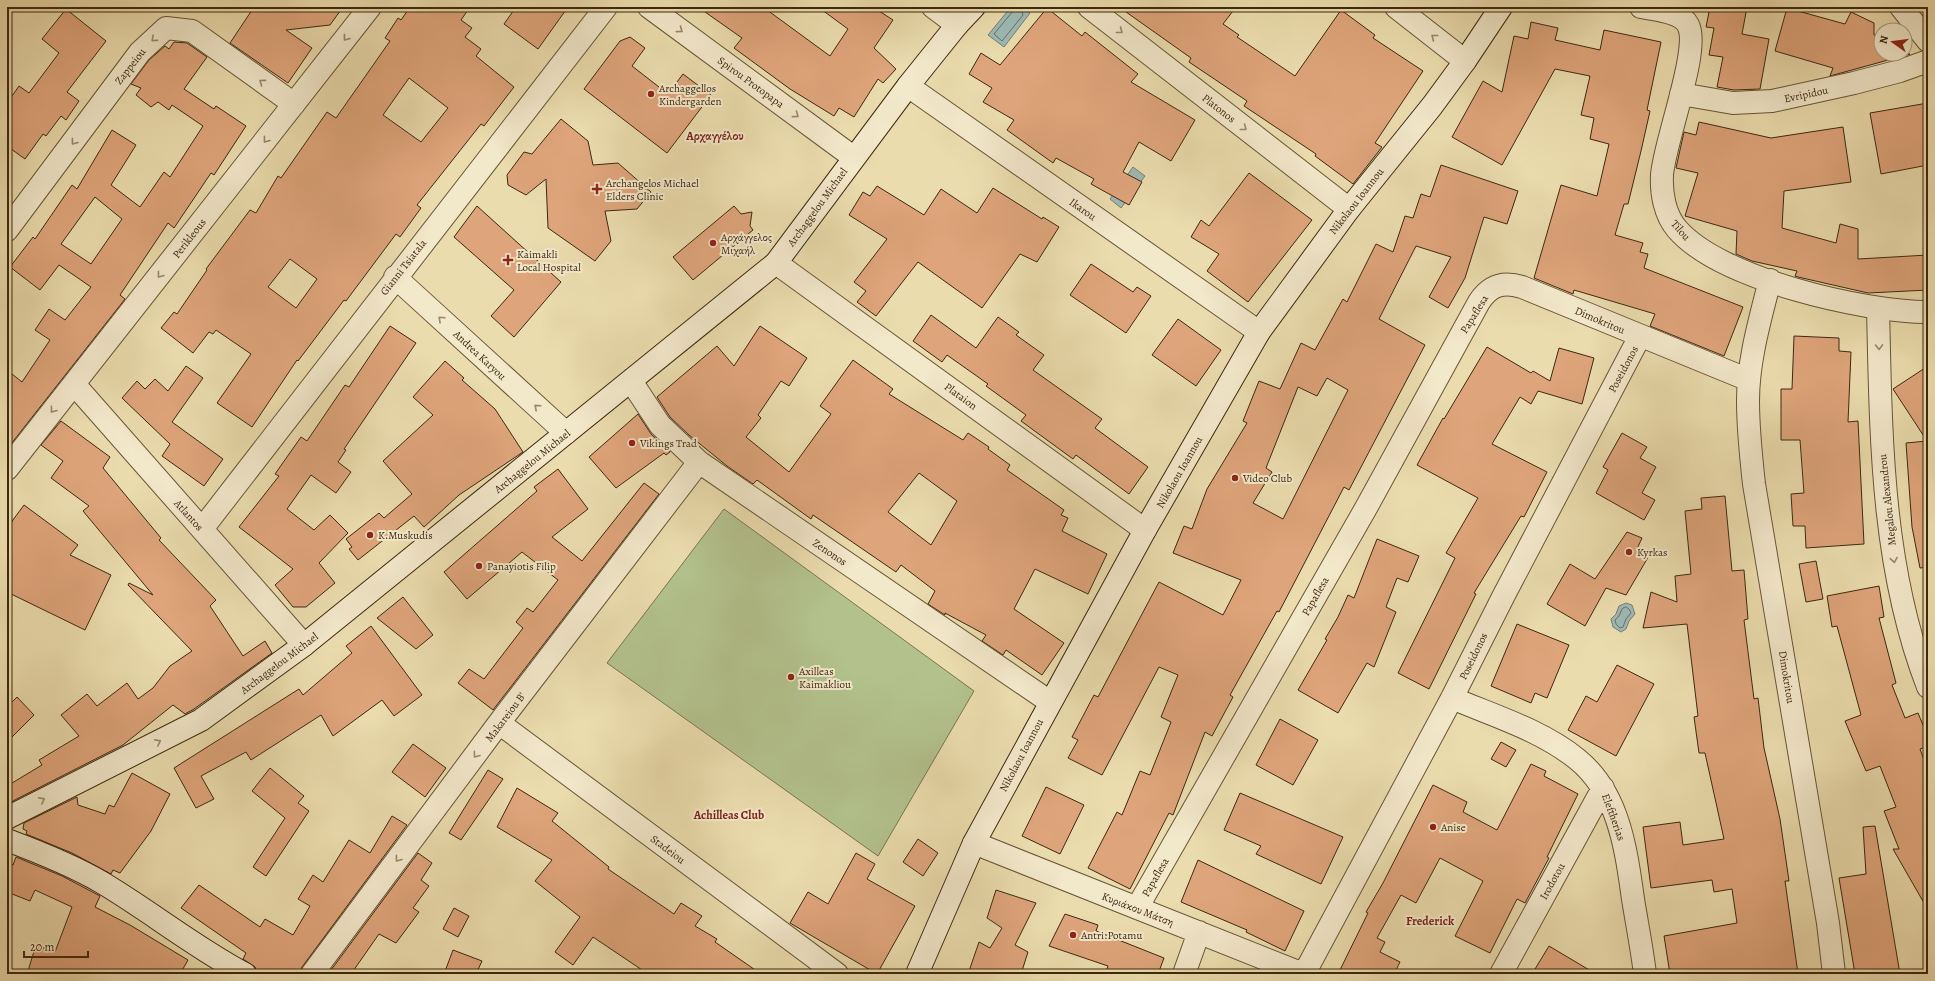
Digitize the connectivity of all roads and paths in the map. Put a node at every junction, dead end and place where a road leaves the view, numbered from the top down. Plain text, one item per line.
1 (370, 7) edge
2 (606, 7) edge
3 (649, 7) edge
4 (933, 7) edge
5 (974, 7) edge
6 (1089, 7) edge
7 (1396, 7) edge
8 (1501, 7) edge
9 (1641, 7) edge
10 (1901, 7) edge
11 (956, 25) junction
12 (1928, 41) edge
13 (1465, 61) junction
14 (1928, 61) edge
15 (908, 86) junction
16 (1681, 94) junction
17 (294, 104) junction
18 (853, 158) junction
19 (1349, 209) junction
20 (7, 230) edge
21 (776, 262) junction
22 (395, 277) junction
23 (1770, 280) junction
24 (1495, 286) joint
25 (1878, 308) junction
26 (1928, 312) edge
27 (1259, 332) junction
28 (1640, 336) junction
29 (631, 380) junction
30 (1749, 380) junction
31 (74, 384) junction
32 (566, 433) junction
33 (699, 462) junction
34 (7, 469) edge
35 (202, 529) junction
36 (1145, 530) junction
37 (304, 645) junction
38 (1928, 687) edge
39 (1452, 698) junction
40 (1050, 702) junction
41 (500, 723) junction
42 (1603, 788) junction
43 (7, 818) edge
44 (7, 840) edge
45 (974, 843) junction
46 (1137, 908) junction
47 (1199, 932) junction
48 (245, 974) edge
49 (312, 974) edge
50 (837, 974) edge
51 (917, 974) edge
52 (1184, 974) edge
53 (1303, 974) edge
54 (1502, 974) edge
55 (1645, 974) edge
56 (1834, 974) edge

1 -> 17 street, Perikleous
2 - 22 street, Gianni Tsiatala
3 -> 18 street, Spirou Protopapa
4 - 11 street
5 - 11 street, Archaggelou Michael
6 -> 19 street, Platonos
13 -> 7 street
8 - 13 street, Nikolaou Ioannou
9 - 16 street, Tilou
10 - 12 street
11 - 15 street, Archaggelou Michael
13 - 19 street, Nikolaou Ioannou
14 - 16 street, Evripidou
15 - 18 street, Archaggelou Michael
15 - 27 street, Ikarou
16 - 23 street, Tilou
17 -> 20 street, Zappeiou
17 -> 31 street, Perikleous
18 - 21 street, Archaggelou Michael
19 - 27 street, Nikolaou Ioannou
21 - 29 street, Archaggelou Michael
21 - 36 street, Plataion
32 -> 22 street, Andrea Karyou
22 - 35 street, Gianni Tsiatala
23 - 25 street, Tilou
23 - 30 street, Dimokritou
24 - 28 street, Dimokritou
24 - 46 street, Papaflesa
25 - 26 street, Tilou
25 -> 38 street, Megalou Alexandrou
27 - 36 street, Nikolaou Ioannou
28 - 30 street, Dimokritou
28 - 39 street, Poseidonos
29 - 32 street, Archaggelou Michael
29 - 33 street, Zenonos
30 - 56 street, Dimokritou
31 -> 34 street, Perikleous
31 - 35 street, Atlantos
32 - 37 street, Archaggelou Michael
33 - 40 street, Zenonos
33 - 41 street, Makareiou B'
35 - 37 street, Atlantos
36 - 40 street, Nikolaou Ioannou
43 -> 37 street, Archaggelou Michael
39 - 42 street, Eleftherias
39 - 53 street, Poseidonos
40 - 45 street, Nikolaou Ioannou
41 -> 49 street, Makareiou B'
41 - 50 street, Stadeiou
42 - 54 street, Irodotou
42 - 55 street, Eleftherias
44 - 48 street
45 - 46 street, Κυριάκου Μάτση
45 - 51 street, Nikolaou Ioannou
46 - 47 street, Κυριάκου Μάτση
47 - 52 street
47 - 53 street, Κυριάκου Μάτση

